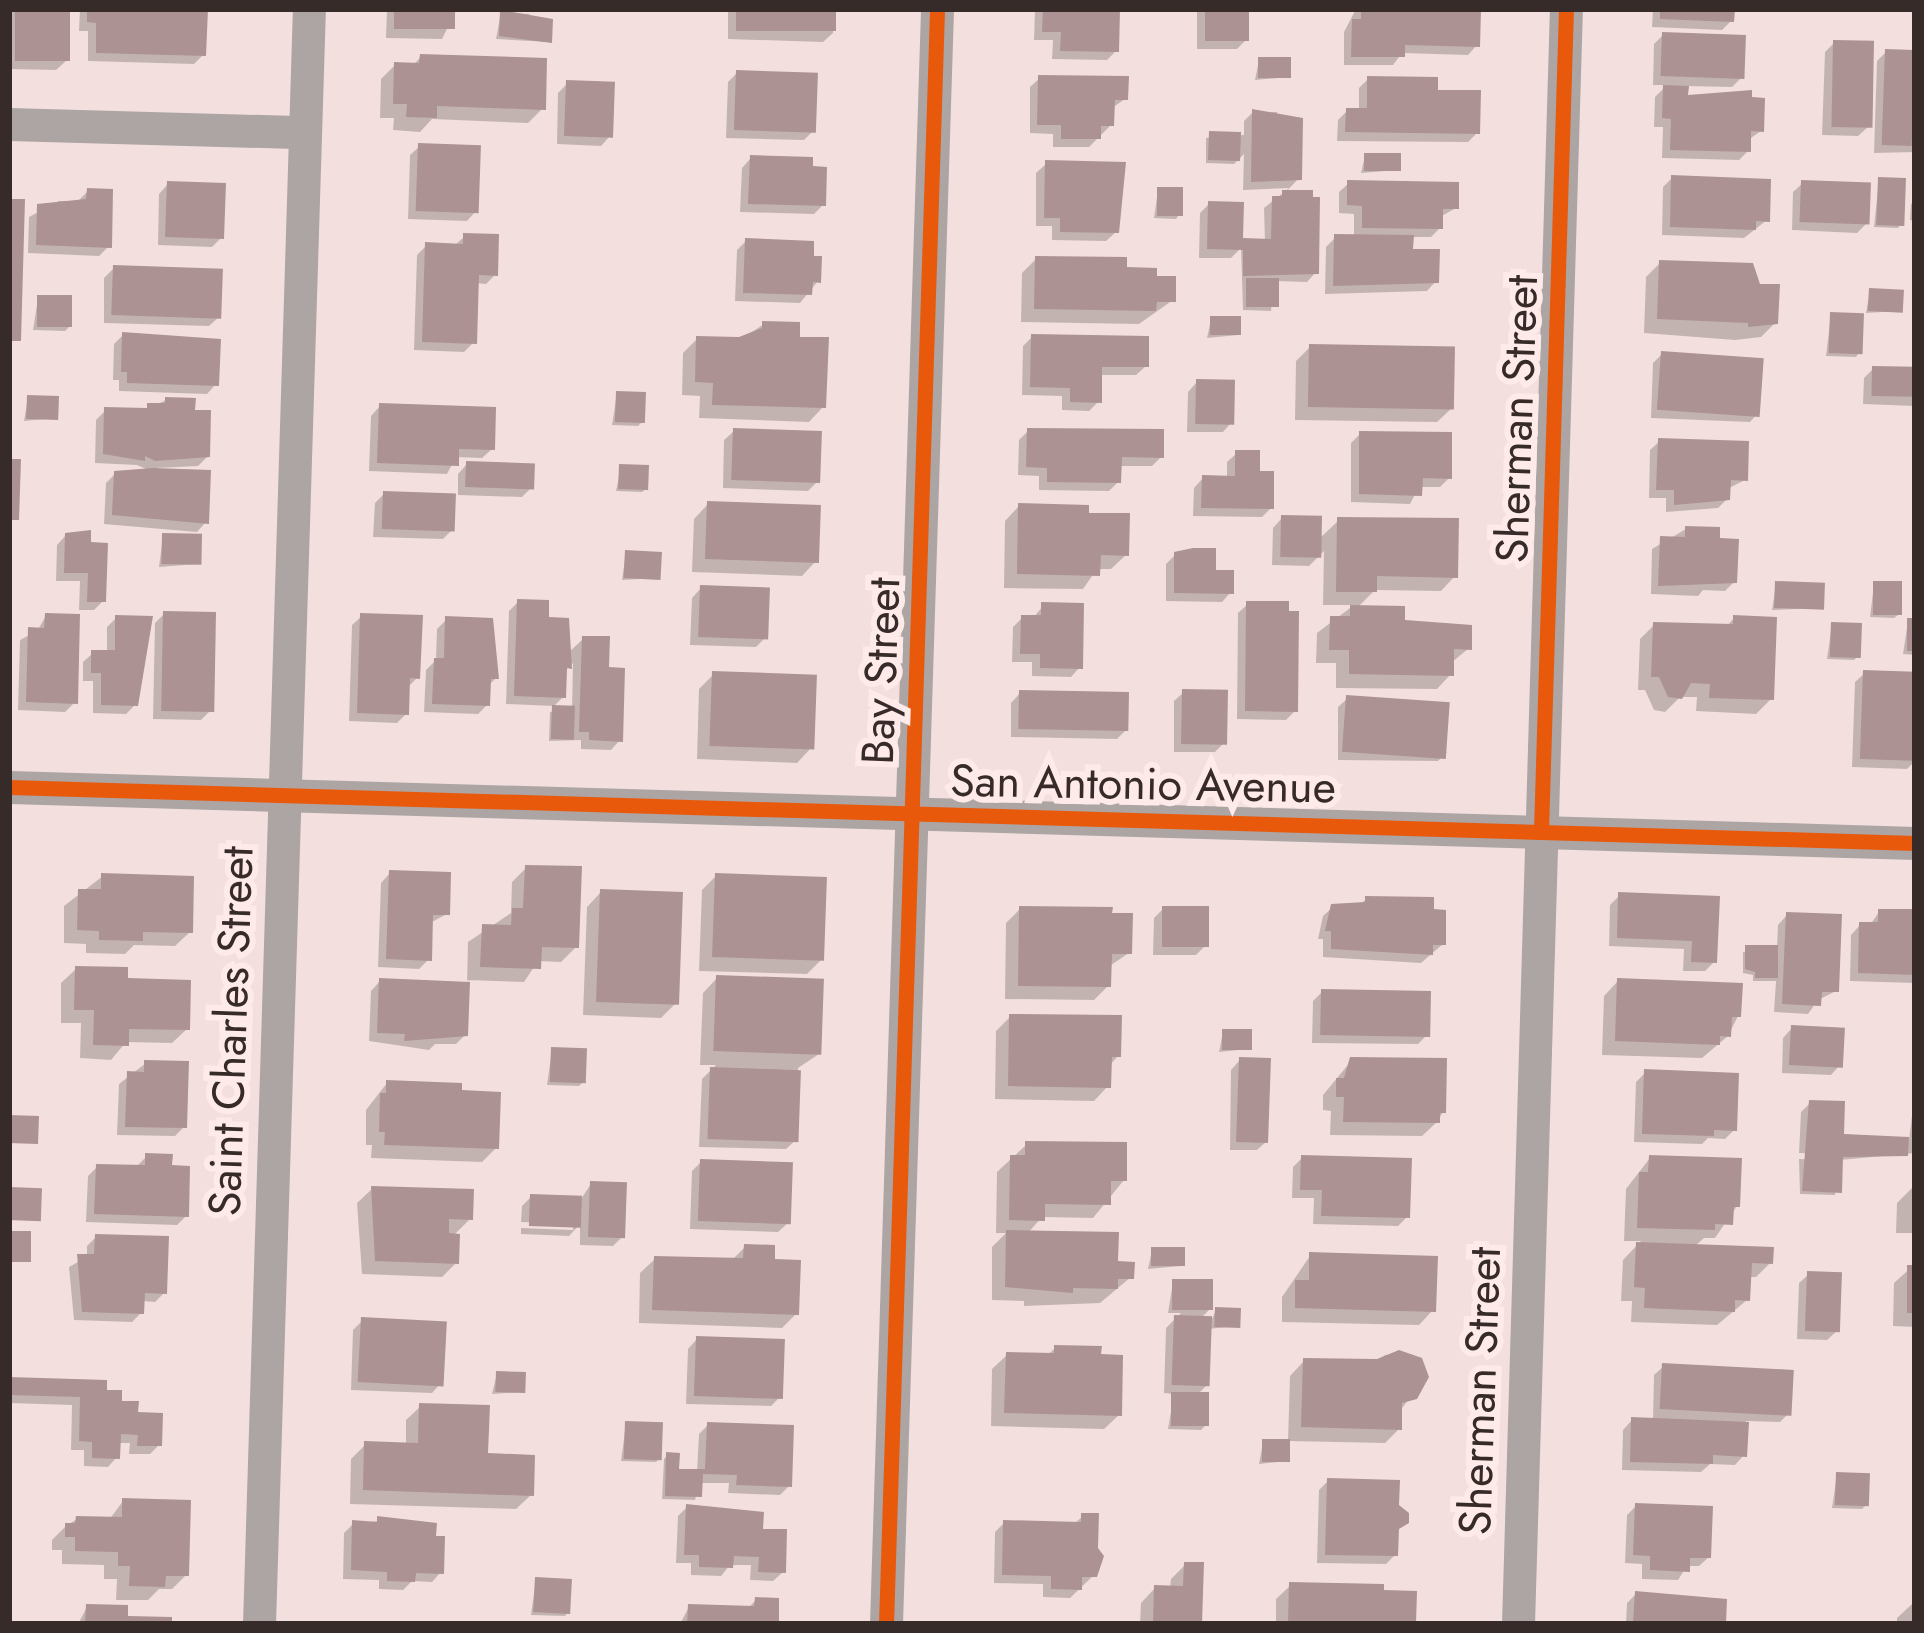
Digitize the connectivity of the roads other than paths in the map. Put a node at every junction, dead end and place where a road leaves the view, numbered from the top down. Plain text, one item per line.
1 (309, 9) edge
2 (937, 9) edge
3 (1565, 9) edge
4 (9, 124) edge
5 (304, 133) junction
6 (9, 787) edge
7 (283, 793) junction
8 (913, 815) junction
9 (1541, 831) junction
10 (1915, 843) edge
11 (259, 1624) edge
12 (886, 1624) edge
13 (1518, 1624) edge

1 - 5 street, Saint Charles Street
2 - 8 street, Bay Street
3 - 9 street, Sherman Street
4 - 5 street
5 - 7 street, Saint Charles Street
6 - 7 street, San Antonio Avenue
7 - 8 street, San Antonio Avenue
7 - 11 street, Saint Charles Street
8 - 9 street, San Antonio Avenue
8 - 12 street, Bay Street
9 - 10 street, San Antonio Avenue
9 - 13 street, Sherman Street

